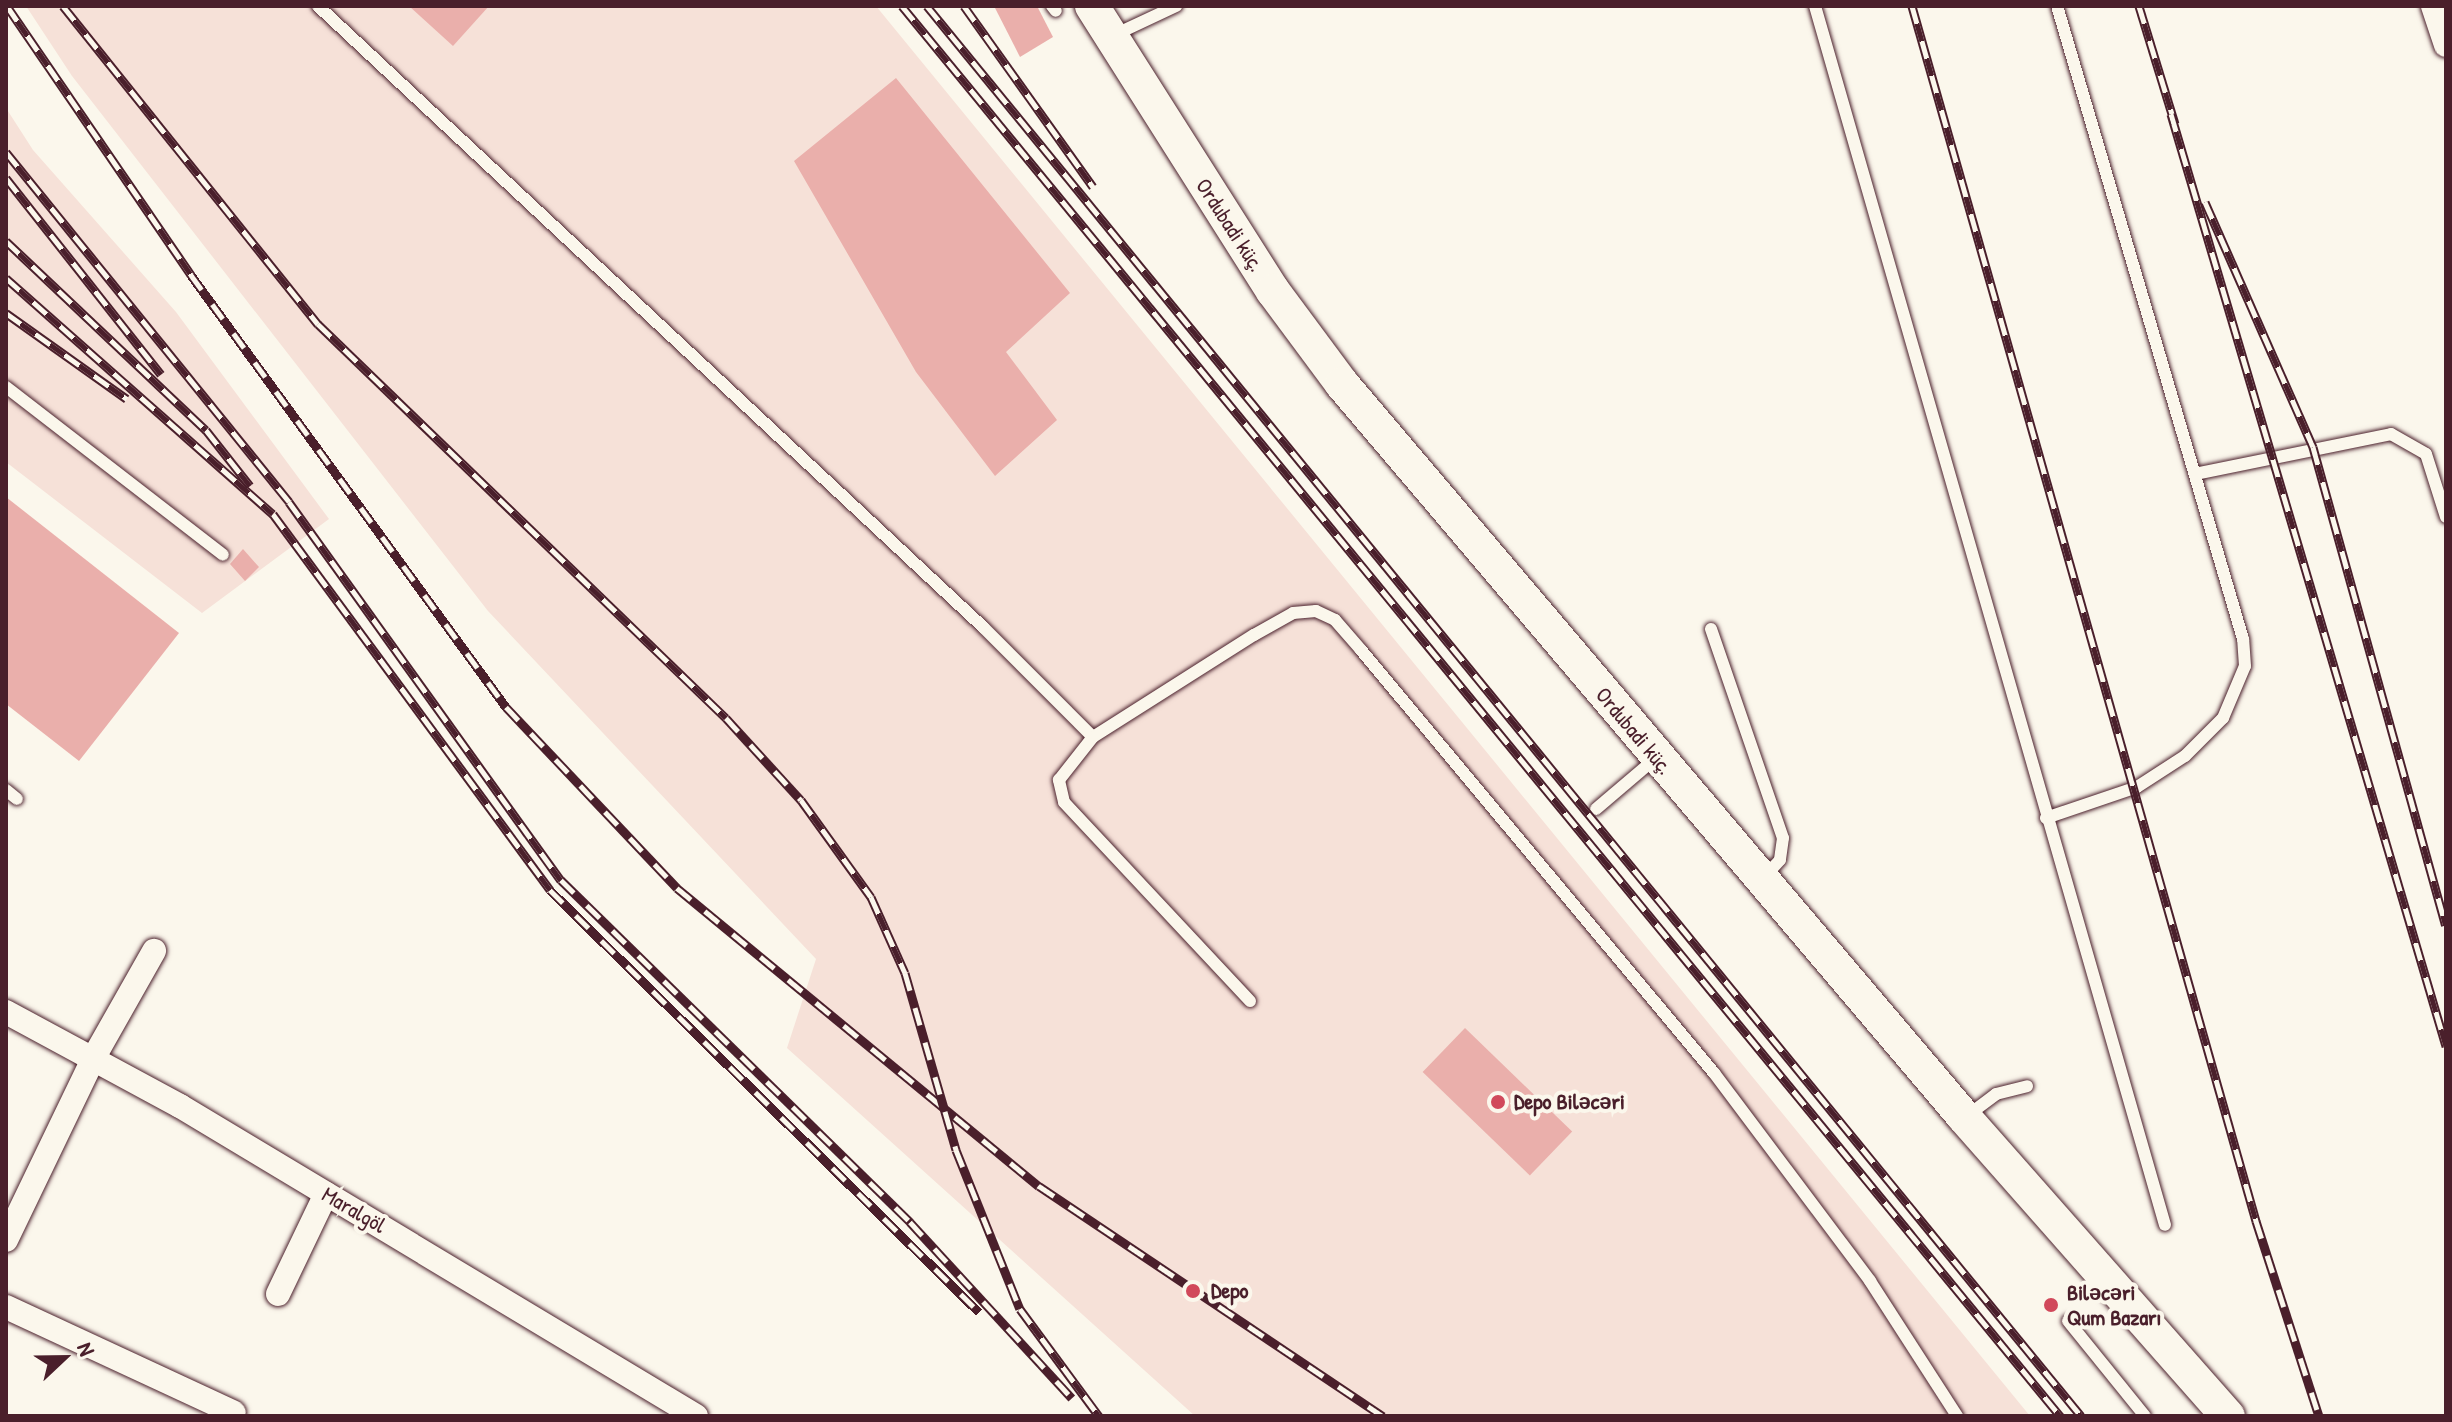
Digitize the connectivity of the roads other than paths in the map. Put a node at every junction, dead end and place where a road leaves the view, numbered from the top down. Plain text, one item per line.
1 (318, 6) edge
2 (1092, 6) edge
3 (1176, 6) edge
4 (1815, 6) edge
5 (2057, 6) edge
6 (2437, 7) edge
7 (1109, 38) junction
8 (2446, 45) edge
9 (6, 387) edge
10 (2195, 474) junction
11 (2446, 517) edge
12 (223, 555) dead end
13 (1711, 629) dead end
14 (1093, 737) junction
15 (1657, 757) junction
16 (6, 790) edge
17 (17, 799) dead end
18 (1596, 809) dead end
19 (2046, 818) junction
20 (1761, 880) junction
21 (154, 951) dead end
22 (1250, 1001) dead end
23 (6, 1012) edge
24 (94, 1057) junction
25 (2027, 1086) dead end
26 (1964, 1117) junction
27 (326, 1194) junction
28 (2165, 1225) dead end
29 (6, 1240) edge
30 (278, 1294) dead end
31 (6, 1307) edge
32 (2068, 1321) dead end
33 (234, 1413) dead end
34 (2224, 1415) edge
35 (696, 1416) edge
36 (1957, 1416) edge
37 (2145, 1416) edge

1 - 14 lane
2 - 7 main road, Ordubadi küç.
3 - 7 lane
4 - 19 lane
5 - 10 lane
6 - 8 street
7 - 15 main road, Ordubadi küç.
9 - 12 lane
10 - 11 lane
10 - 19 lane
13 - 20 lane
14 - 22 lane
14 - 36 lane
15 - 18 lane
15 - 20 main road, Ordubadi küç.
16 - 17 lane
19 - 28 lane
20 - 26 main road, Ordubadi küç.
21 - 24 street
23 - 24 street, Maralgöl
24 - 27 street, Maralgöl
24 - 29 street
25 - 26 lane
26 - 34 main road, Ordubadi küç.
27 - 30 street
27 - 35 street, Maralgöl
31 - 33 street
32 - 37 lane

